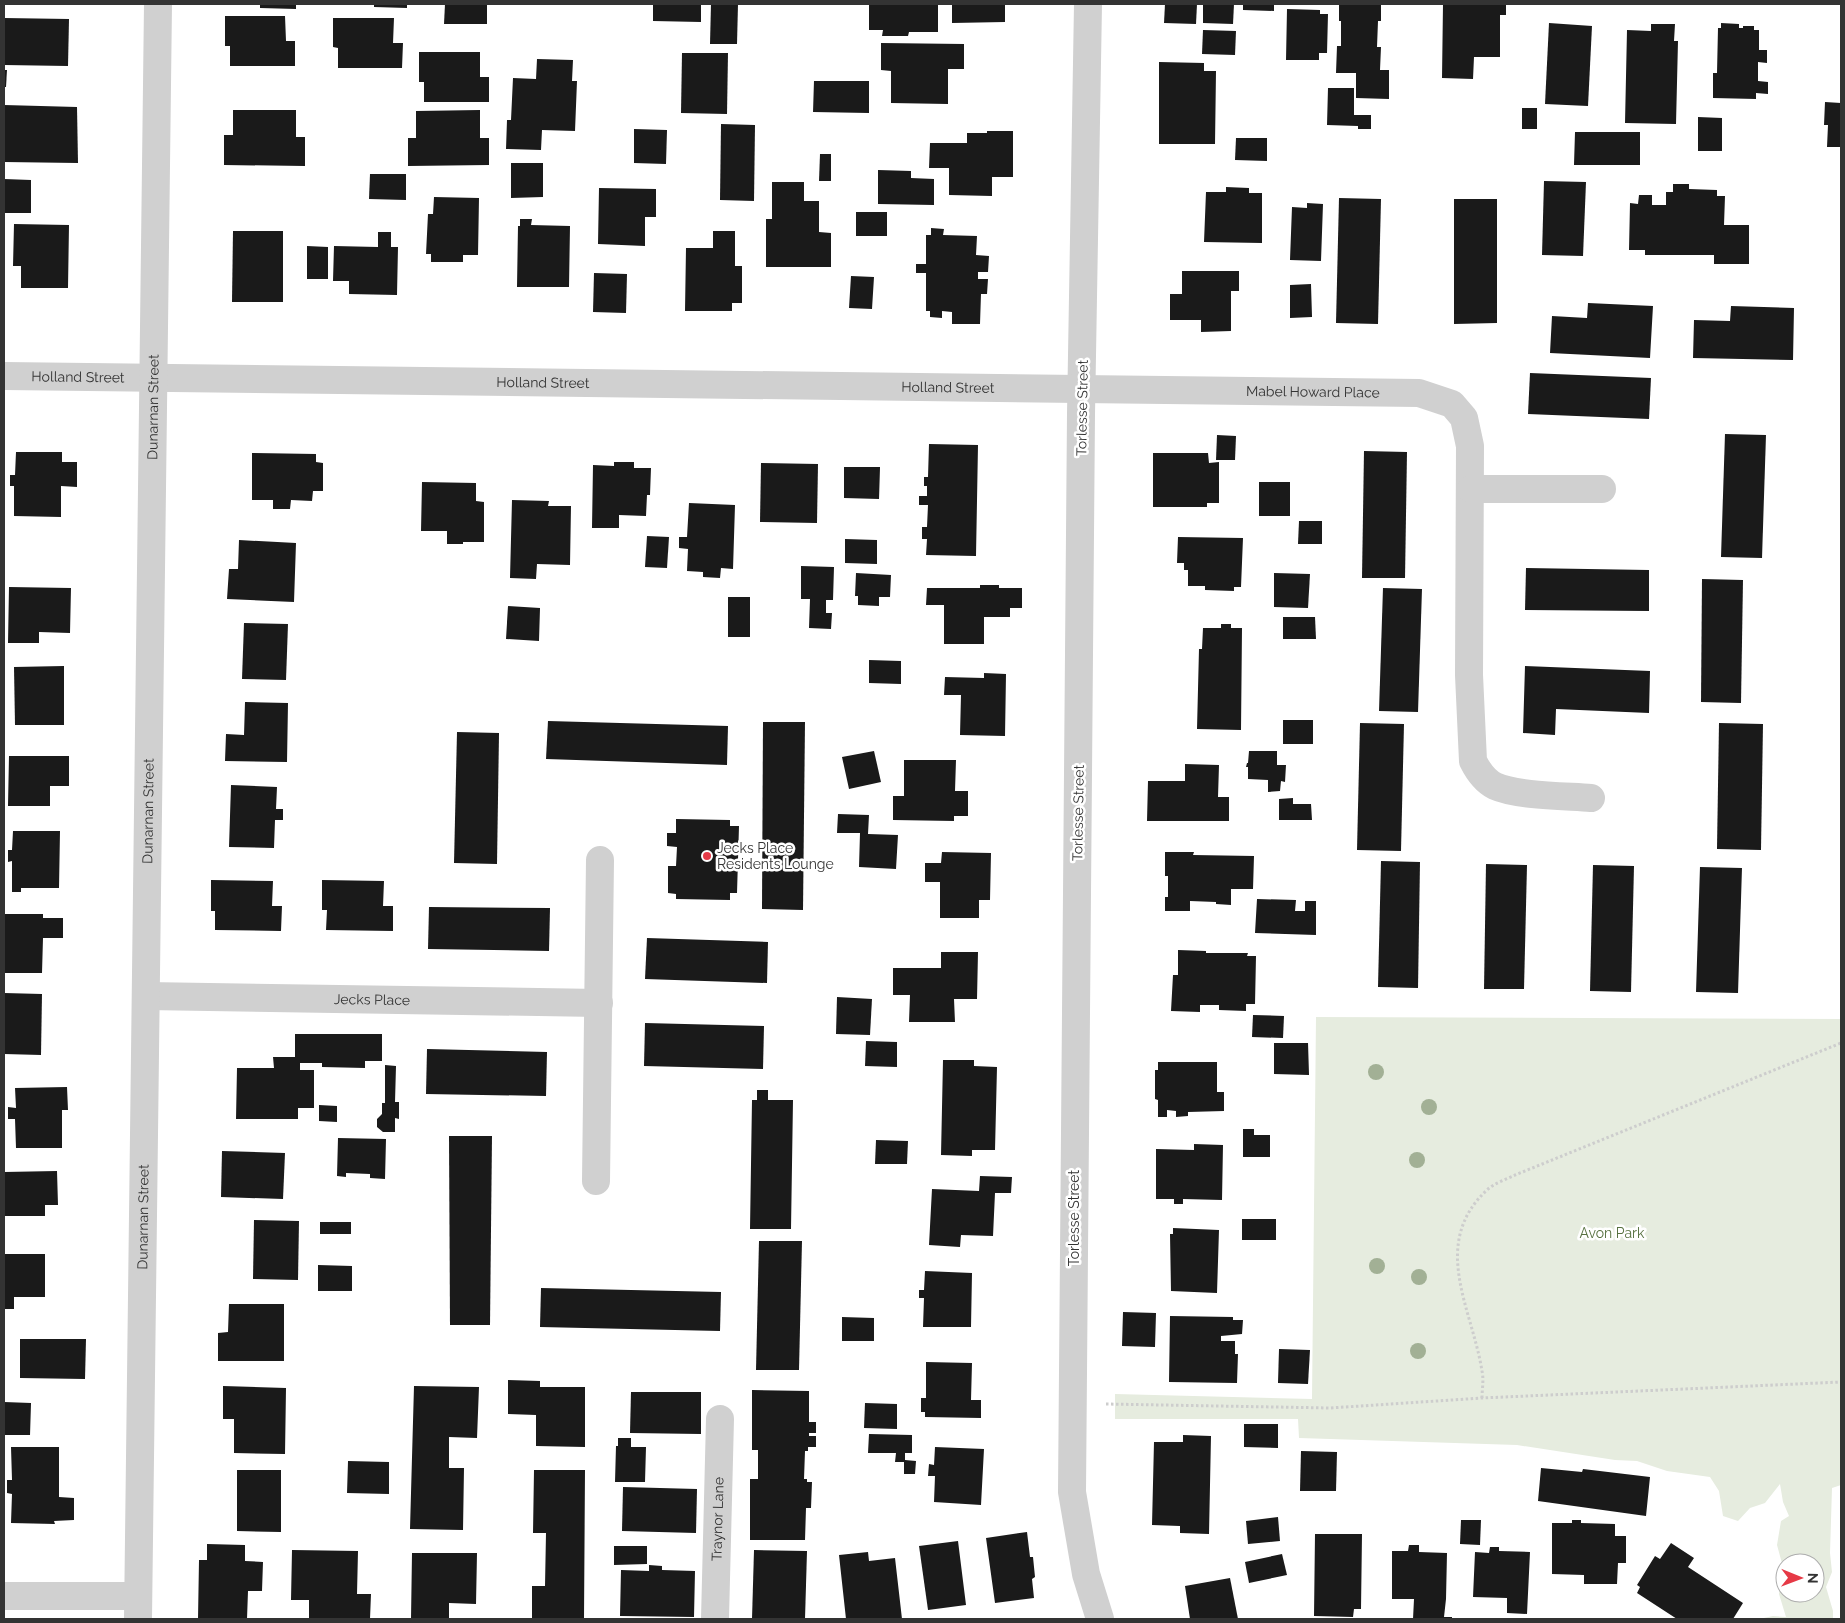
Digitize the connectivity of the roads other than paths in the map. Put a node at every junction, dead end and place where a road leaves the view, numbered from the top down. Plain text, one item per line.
1 (158, 4) edge
2 (1088, 4) edge
3 (4, 376) edge
4 (154, 378) junction
5 (1082, 390) junction
6 (1471, 489) junction
7 (1602, 489) dead end
8 (1591, 798) dead end
9 (600, 860) dead end
10 (146, 996) junction
11 (599, 1003) junction
12 (596, 1181) dead end
13 (720, 1419) dead end
14 (4, 1596) edge
15 (138, 1608) edge
16 (715, 1619) edge
17 (1100, 1619) edge

1 - 4 street, Dunarnan Street
2 - 5 street, Torlesse Street
3 - 4 street, Holland Street
4 - 5 street, Holland Street
4 - 10 street, Dunarnan Street
5 - 6 street, Mabel Howard Place
5 - 17 street, Torlesse Street
6 - 7 street
6 - 8 street, Mabel Howard Place
9 - 11 street
10 - 11 street, Jecks Place
10 - 15 street, Dunarnan Street
11 - 12 street
13 - 16 street, Traynor Lane
14 - 15 street

